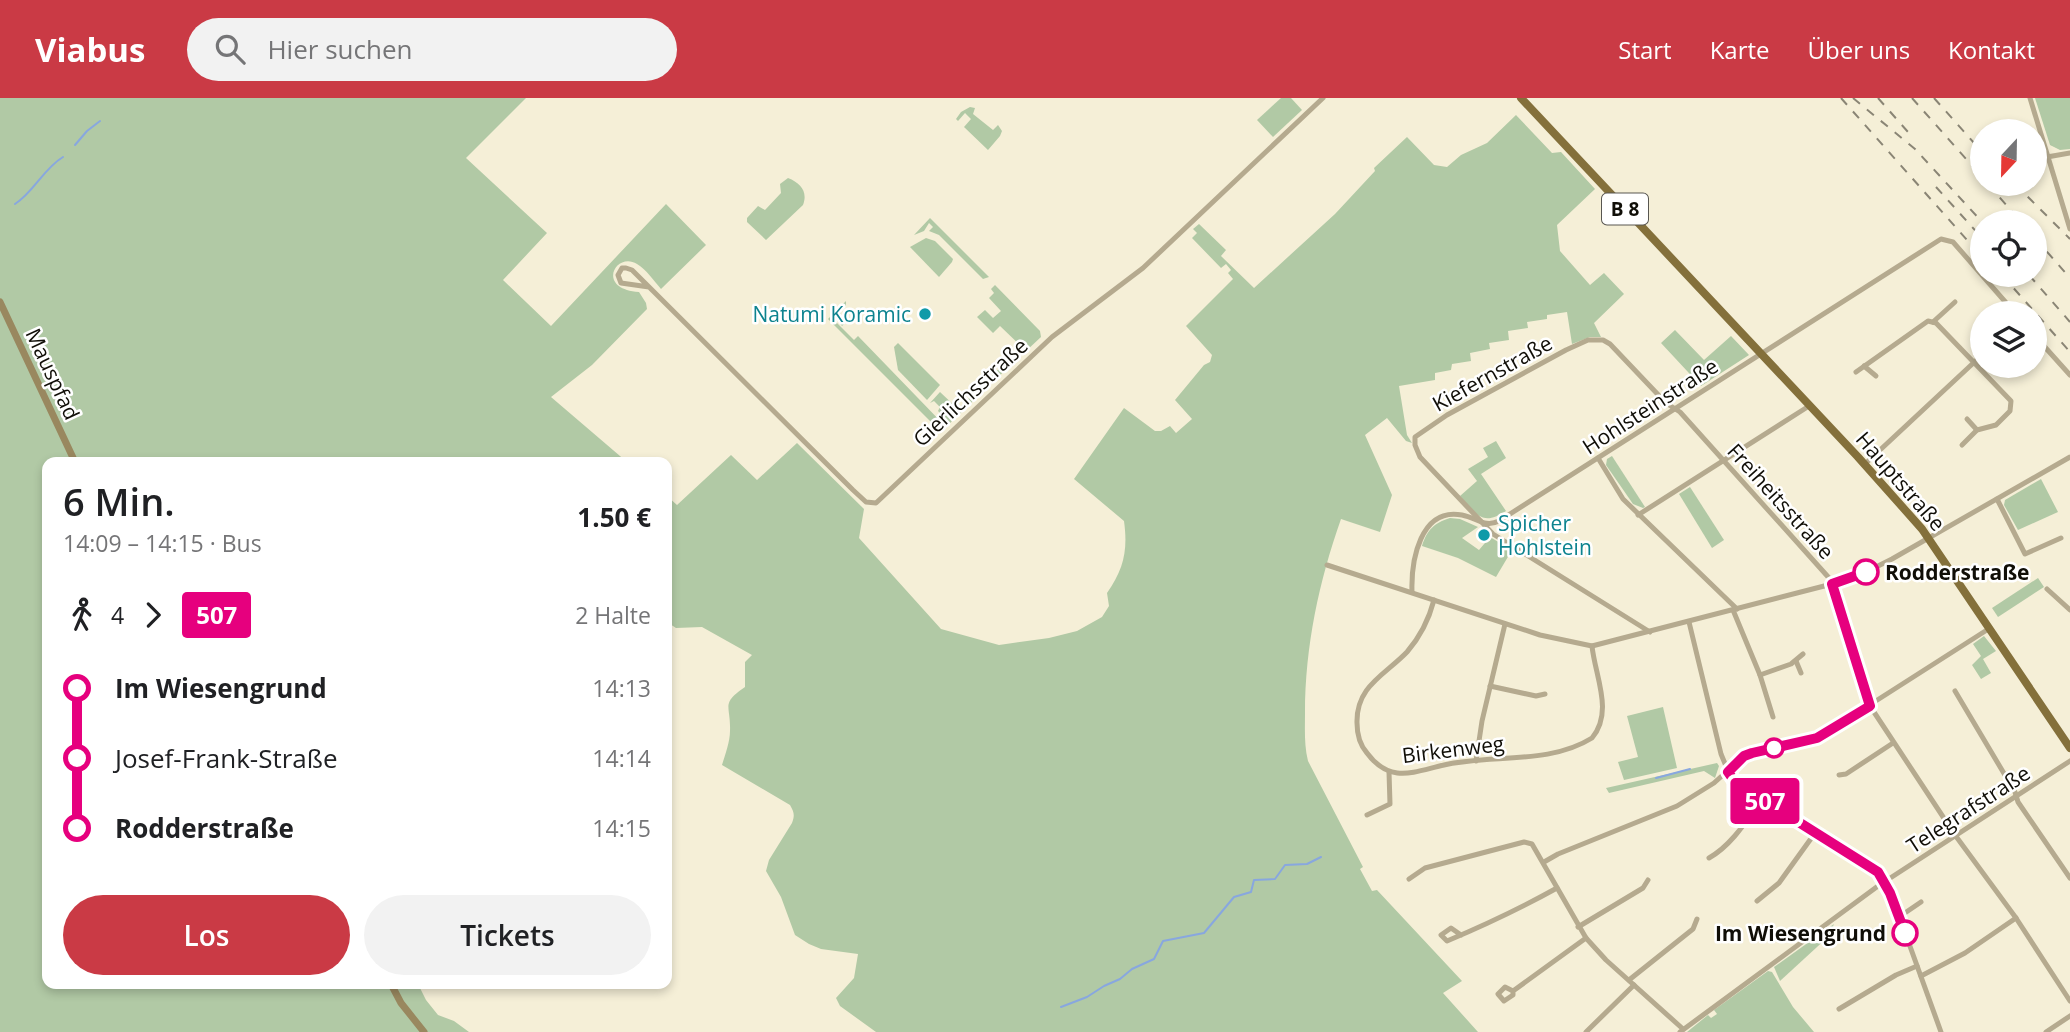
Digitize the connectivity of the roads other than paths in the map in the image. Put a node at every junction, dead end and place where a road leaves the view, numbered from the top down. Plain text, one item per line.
1 (1323, 98) edge
2 (1521, 98) edge
3 (2030, 98) edge
4 (2036, 119) edge
5 (2070, 153) edge
6 (2048, 157) edge
7 (2048, 160) edge
8 (2070, 228) edge
9 (649, 287) junction
10 (2005, 301) edge
11 (0, 302) edge
12 (1955, 302) dead end
13 (1933, 322) junction
14 (2047, 349) edge
15 (1761, 354) junction
16 (1970, 358) edge
17 (1864, 366) junction
18 (1970, 366) edge
19 (1856, 372) dead end
20 (2070, 375) edge
21 (1877, 376) dead end
22 (1990, 378) edge
23 (1809, 406) junction
24 (1675, 408) junction
25 (1967, 419) dead end
26 (1978, 430) junction
27 (1962, 445) dead end
28 (73, 457) edge
29 (2070, 457) edge
30 (1598, 458) junction
31 (1724, 461) junction
32 (1865, 464) junction
33 (1997, 499) junction
34 (1638, 515) junction
35 (1486, 525) junction
36 (1929, 538) junction
37 (2061, 538) dead end
38 (1327, 565) dead end
39 (1832, 584) junction
40 (2047, 589) dead end
41 (1412, 592) junction
42 (1434, 600) junction
43 (1735, 610) junction
44 (2070, 610) edge
45 (1689, 622) junction
46 (1505, 624) junction
47 (1990, 628) junction
48 (1650, 632) junction
49 (1592, 646) junction
50 (1803, 654) dead end
51 (1796, 662) junction
52 (1801, 673) dead end
53 (1760, 675) junction
54 (1490, 686) junction
55 (1955, 691) dead end
56 (1545, 694) dead end
57 (1870, 706) junction
58 (1773, 717) dead end
59 (1893, 743) junction
60 (2070, 748) edge
61 (1476, 761) junction
62 (2070, 761) edge
63 (1389, 772) junction
64 (1728, 772) junction
65 (1839, 775) dead end
66 (2016, 796) junction
67 (1762, 799) junction
68 (1367, 815) dead end
69 (1815, 833) junction
70 (1955, 835) junction
71 (1709, 858) dead end
72 (1544, 862) junction
73 (2070, 878) edge
74 (1409, 880) dead end
75 (1648, 880) dead end
76 (1885, 882) junction
77 (1557, 888) junction
78 (1757, 901) dead end
79 (1921, 902) dead end
80 (1899, 917) junction
81 (2016, 918) junction
82 (1697, 919) dead end
83 (1578, 927) junction
84 (1461, 935) dead end
85 (1586, 938) junction
86 (1917, 966) junction
87 (1921, 976) junction
88 (1631, 982) junction
89 (394, 989) edge
90 (1513, 991) dead end
91 (2070, 1001) edge
92 (1839, 1009) dead end
93 (2070, 1016) edge
94 (1681, 1030) edge
95 (1940, 1031) edge
96 (424, 1032) edge
97 (1586, 1032) edge
98 (1932, 1032) edge
99 (2046, 1032) edge

1 - 9 street, Gierlichsstraße
2 - 15 main road, B 8
3 - 4 street
5 - 6 street
7 - 8 street
9 - 9 street, Gierlichsstraße
10 - 15 street, Hohlsteinstraße
11 - 28 street, Mauspfad
12 - 13 street
13 - 16 street
13 - 17 street
14 - 20 street
15 - 23 main road, Hauptstraße / B 8
15 - 24 street, Hohlsteinstraße
17 - 19 street
17 - 21 street
18 - 32 street
22 - 26 street
23 - 31 street
23 - 32 main road, Hauptstraße / B 8
24 - 30 street, Hohlsteinstraße
24 - 31 street, Freiheitsstraße
24 - 35 street, Kiefernstraße
25 - 26 street
26 - 27 street
29 - 33 street
30 - 34 street
30 - 35 street, Hohlsteinstraße
31 - 34 street
31 - 39 street, Freiheitsstraße
32 - 36 main road, Hauptstraße / B 8
33 - 36 street
33 - 37 street
34 - 43 street
35 - 41 street
35 - 48 street
36 - 39 street
36 - 47 main road, Hauptstraße / B 8
38 - 41 street
39 - 43 street
39 - 57 street, Freiheitsstraße
40 - 44 street
41 - 42 street
42 - 46 street
42 - 63 street, Birkenweg
43 - 45 street
43 - 53 street
45 - 48 street
45 - 64 street
46 - 49 street
46 - 54 street
47 - 57 street
47 - 60 main road, Hauptstraße / B 8
48 - 49 street
49 - 61 street, Birkenweg
50 - 51 street
51 - 52 street
51 - 53 street
53 - 58 street
54 - 56 street
54 - 61 street
55 - 66 street
57 - 59 street, Freiheitsstraße
57 - 64 street
59 - 65 street
59 - 70 street, Freiheitsstraße
61 - 63 street, Birkenweg
62 - 66 street, Telegrafstraße
63 - 68 street
64 - 67 street
64 - 72 street
66 - 70 street, Telegrafstraße
66 - 73 street
67 - 69 street
67 - 71 street
69 - 76 street
69 - 78 street
70 - 76 street, Telegrafstraße
70 - 81 street, Freiheitsstraße
72 - 74 street
72 - 77 street
75 - 83 street
76 - 80 street
76 - 94 street, Telegrafstraße
77 - 83 street
77 - 84 street
79 - 80 street
80 - 86 street
81 - 87 street
81 - 91 street, Freiheitsstraße
82 - 88 street
83 - 85 street
85 - 88 street
85 - 90 street
86 - 87 street
86 - 92 street
87 - 95 street
88 - 94 street
88 - 97 street
89 - 96 street
93 - 99 street
95 - 98 street

